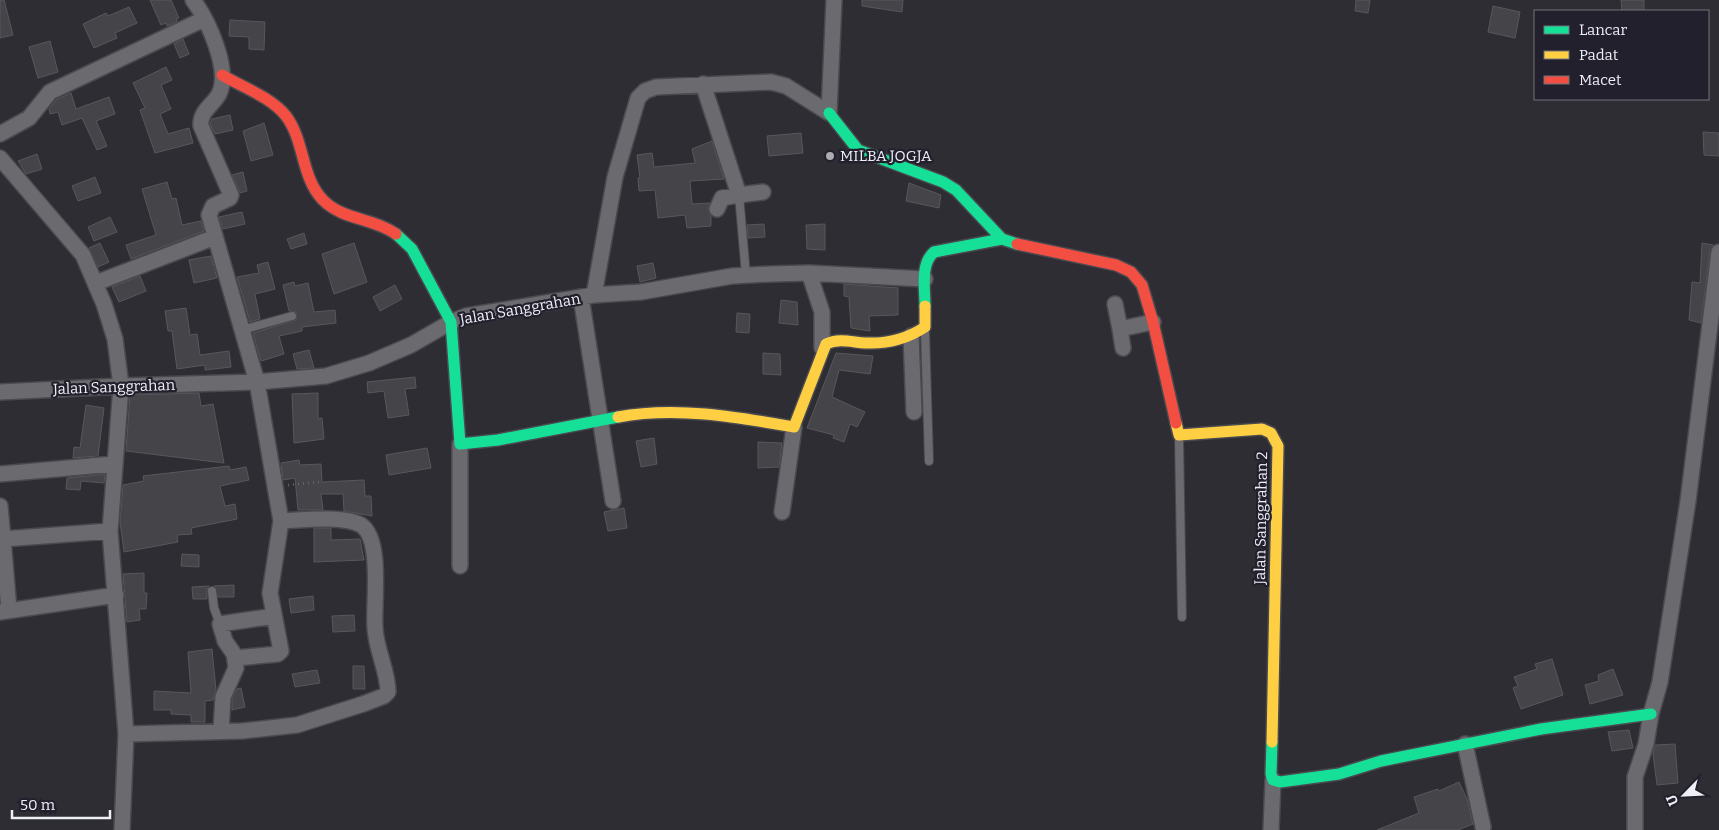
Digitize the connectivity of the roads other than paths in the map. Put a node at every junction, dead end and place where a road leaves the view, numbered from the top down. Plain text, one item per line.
1 (193, 0) edge
2 (834, 0) edge
3 (204, 19) junction
4 (222, 75) junction
5 (703, 84) junction
6 (829, 113) junction
7 (0, 134) edge
8 (0, 158) edge
9 (763, 192) dead end
10 (739, 195) junction
11 (718, 209) dead end
12 (215, 237) junction
13 (1002, 239) junction
14 (1719, 252) edge
15 (810, 273) junction
16 (746, 275) junction
17 (925, 279) junction
18 (96, 284) junction
19 (588, 296) junction
20 (1115, 304) dead end
21 (292, 316) dead end
22 (450, 322) junction
23 (1153, 322) junction
24 (925, 327) junction
25 (1120, 329) junction
26 (242, 330) junction
27 (911, 336) junction
28 (822, 348) junction
29 (1123, 348) dead end
30 (257, 382) junction
31 (121, 386) junction
32 (0, 392) edge
33 (914, 412) dead end
34 (600, 421) junction
35 (794, 427) junction
36 (1179, 434) junction
37 (460, 444) junction
38 (929, 461) dead end
39 (114, 464) junction
40 (0, 474) edge
41 (613, 501) dead end
42 (0, 506) edge
43 (782, 512) dead end
44 (281, 521) junction
45 (110, 531) junction
46 (3, 539) junction
47 (460, 566) dead end
48 (212, 591) dead end
49 (116, 596) junction
50 (5, 611) edge
51 (274, 616) junction
52 (1182, 617) dead end
53 (220, 624) junction
54 (236, 658) junction
55 (1651, 714) junction
56 (221, 731) junction
57 (126, 734) junction
58 (1465, 744) junction
59 (1273, 780) junction
60 (1483, 827) dead end
61 (1634, 827) edge
62 (122, 830) edge
63 (1271, 830) edge

1 - 3 street
2 - 6 street
3 - 4 street
3 - 7 street
4 - 12 street
4 - 22 street
5 - 6 street, Jalan Sanggrahan
5 - 10 street
5 - 19 street, Jalan Sanggrahan
6 - 13 street
8 - 18 street
9 - 10 street
10 - 11 street
10 - 16 lane
12 - 18 street
12 - 26 street
13 - 17 street
13 - 23 street
14 - 55 street
15 - 16 street
15 - 17 street
15 - 28 street
16 - 19 street
17 - 24 street
18 - 31 street
19 - 22 street, Jalan Sanggrahan
19 - 34 street
20 - 25 street
21 - 26 lane
22 - 30 street, Jalan Sanggrahan
22 - 37 street
23 - 25 street
23 - 36 street
24 - 27 street
24 - 38 lane
25 - 29 street
26 - 30 street
27 - 28 street
27 - 33 street
28 - 35 street
30 - 31 street, Jalan Sanggrahan
30 - 44 street
31 - 32 street, Jalan Sanggrahan
31 - 39 street
34 - 35 street
34 - 37 street
34 - 41 street
35 - 43 street
36 - 52 lane
36 - 59 street, Jalan Sanggrahan 2
37 - 47 street
39 - 40 street
39 - 45 street
42 - 46 street
44 - 51 street
44 - 56 street
45 - 46 street
45 - 49 street
46 - 50 street
48 - 53 lane
49 - 50 street
49 - 57 street
51 - 53 street
51 - 54 street
53 - 54 street
54 - 56 street
55 - 58 street
55 - 61 street
56 - 57 street
57 - 62 street
58 - 59 street
58 - 60 street
59 - 63 street

